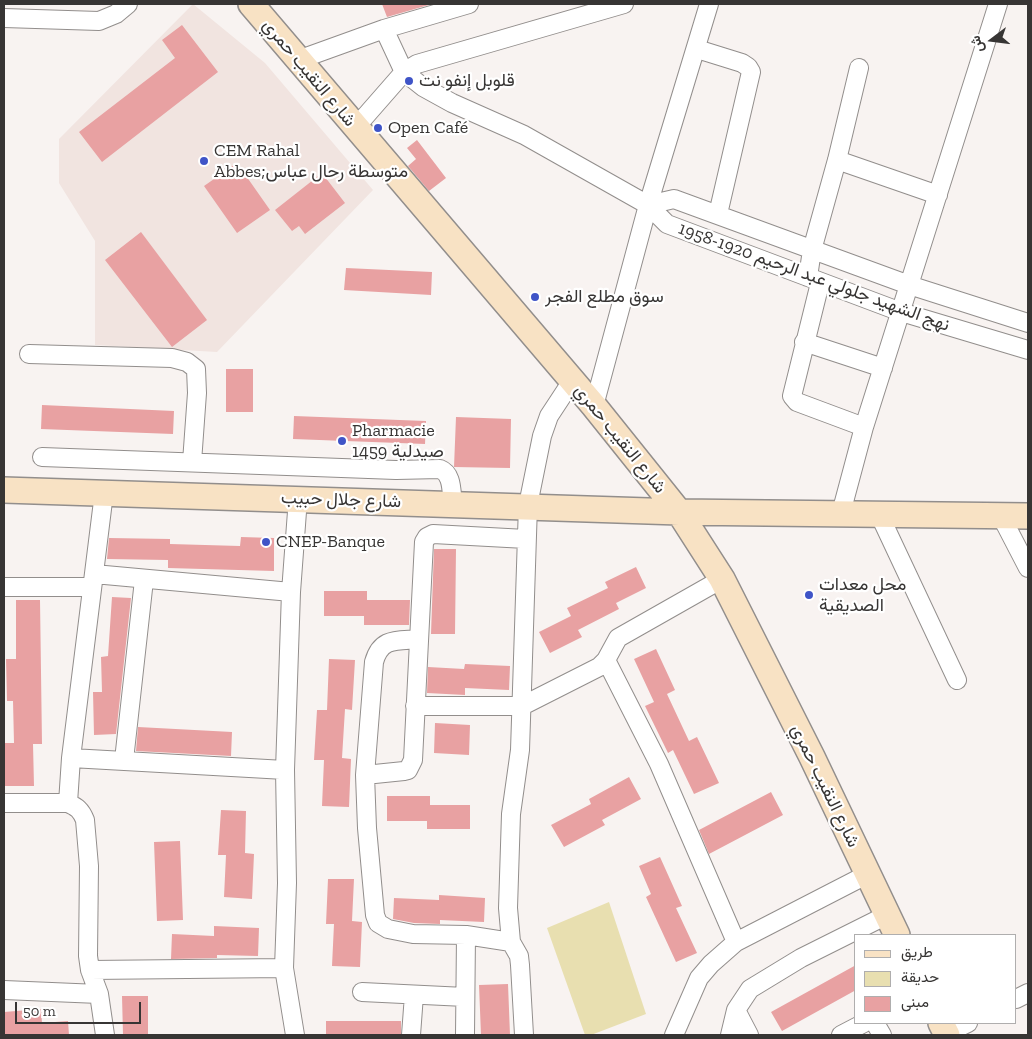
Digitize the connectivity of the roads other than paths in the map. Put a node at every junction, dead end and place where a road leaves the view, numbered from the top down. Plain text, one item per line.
1 (128, 4) edge
2 (250, 4) edge
3 (468, 4) edge
4 (624, 4) edge
5 (709, 4) edge
6 (998, 4) edge
7 (4, 18) edge
8 (384, 29) junction
9 (697, 48) junction
10 (298, 60) junction
11 (859, 68) dead end
12 (404, 72) junction
13 (354, 128) junction
14 (837, 160) junction
15 (938, 195) junction
16 (648, 205) junction
17 (718, 214) junction
18 (812, 250) junction
19 (814, 280) junction
20 (909, 285) junction
21 (901, 312) junction
22 (1028, 323) edge
23 (804, 342) junction
24 (1028, 350) edge
25 (29, 354) dead end
26 (884, 368) junction
27 (572, 380) junction
28 (594, 406) junction
29 (864, 427) junction
30 (42, 457) dead end
31 (192, 462) junction
32 (4, 490) edge
33 (104, 492) junction
34 (298, 498) junction
35 (453, 504) junction
36 (528, 505) junction
37 (679, 512) junction
38 (841, 513) junction
39 (880, 514) junction
40 (1001, 516) junction
41 (1028, 516) edge
42 (526, 539) junction
43 (1028, 568) edge
44 (722, 579) junction
45 (144, 580) junction
46 (93, 581) junction
47 (4, 587) edge
48 (291, 592) junction
49 (420, 639) junction
50 (606, 660) junction
51 (957, 680) dead end
52 (415, 706) junction
53 (522, 706) junction
54 (71, 758) junction
55 (124, 760) junction
56 (285, 770) junction
57 (365, 775) junction
58 (4, 803) edge
59 (68, 803) junction
60 (868, 874) junction
61 (892, 925) edge
62 (867, 934) edge
63 (466, 935) junction
64 (854, 939) edge
65 (511, 942) junction
66 (736, 942) junction
67 (284, 968) junction
68 (90, 970) junction
69 (4, 990) edge
70 (362, 992) dead end
71 (99, 994) junction
72 (414, 994) junction
73 (465, 997) junction
74 (736, 1010) junction
75 (862, 1024) edge
76 (876, 1024) edge
77 (965, 1024) edge
78 (944, 1032) edge
79 (105, 1035) edge
80 (295, 1035) edge
81 (411, 1035) edge
82 (465, 1035) edge
83 (524, 1035) edge
84 (674, 1035) edge
85 (730, 1035) edge
86 (749, 1035) edge
87 (841, 1035) edge
88 (882, 1035) edge

1 - 7 street
2 - 10 main road, شارع النقيب حمري
3 - 8 street
4 - 12 street
5 - 9 street
6 - 15 street
8 - 10 street
8 - 12 street
9 - 16 street
9 - 17 street
10 - 13 main road, شارع النقيب حمري
11 - 14 street
12 - 13 street
12 - 16 street
13 - 27 main road, شارع النقيب حمري
14 - 15 street
14 - 18 street
15 - 20 street
16 - 17 street, نهج الشهيد جلولي عبد الرحيم 1920-1958
16 - 19 street, نهج الشهيد جلولي عبد الرحيم 1920-1958
16 - 28 street
17 - 18 street, نهج الشهيد جلولي عبد الرحيم 1920-1958
18 - 19 street
18 - 20 street, نهج الشهيد جلولي عبد الرحيم 1920-1958
19 - 21 street, نهج الشهيد جلولي عبد الرحيم 1920-1958
19 - 23 street
20 - 21 street
20 - 22 street, نهج الشهيد جلولي عبد الرحيم 1920-1958
21 - 24 street, نهج الشهيد جلولي عبد الرحيم 1920-1958
21 - 26 street
23 - 26 street
23 - 29 street
25 - 31 street
26 - 29 street
27 - 28 main road, شارع النقيب حمري
27 - 36 street
28 - 37 main road, شارع النقيب حمري
29 - 38 street
30 - 31 street
31 - 35 street
32 - 33 main road, شارع جلال حبيب
33 - 34 main road, شارع جلال حبيب
33 - 46 street
34 - 35 main road, شارع جلال حبيب
34 - 48 street
35 - 36 main road, شارع جلال حبيب
36 - 37 main road, شارع جلال حبيب
36 - 42 street
37 - 38 main road, شارع جلال حبيب
37 - 44 main road, شارع النقيب حمري
38 - 39 main road, شارع جلال حبيب
39 - 40 main road, شارع جلال حبيب
39 - 51 street
40 - 41 main road, شارع جلال حبيب
40 - 43 street
42 - 49 street
42 - 53 street
44 - 50 street
44 - 60 main road, شارع النقيب حمري
45 - 46 street
45 - 48 street
45 - 55 street
46 - 47 street
46 - 54 street
48 - 56 street
49 - 52 street
49 - 57 street
50 - 53 street
50 - 66 street
52 - 53 street
52 - 57 street
53 - 65 street
54 - 55 street
54 - 59 street
55 - 56 street
56 - 67 street
57 - 63 street
58 - 59 street
59 - 68 street
60 - 61 main road, شارع النقيب حمري
60 - 66 street
61 - 62 street
63 - 65 street
63 - 73 street
64 - 74 street
65 - 83 street
66 - 84 street
67 - 68 street
67 - 80 street
68 - 71 street
69 - 71 street
70 - 72 street
71 - 79 street
72 - 73 street
72 - 81 street
73 - 82 street
74 - 85 street
74 - 86 street
75 - 87 street
76 - 88 street
77 - 78 street

